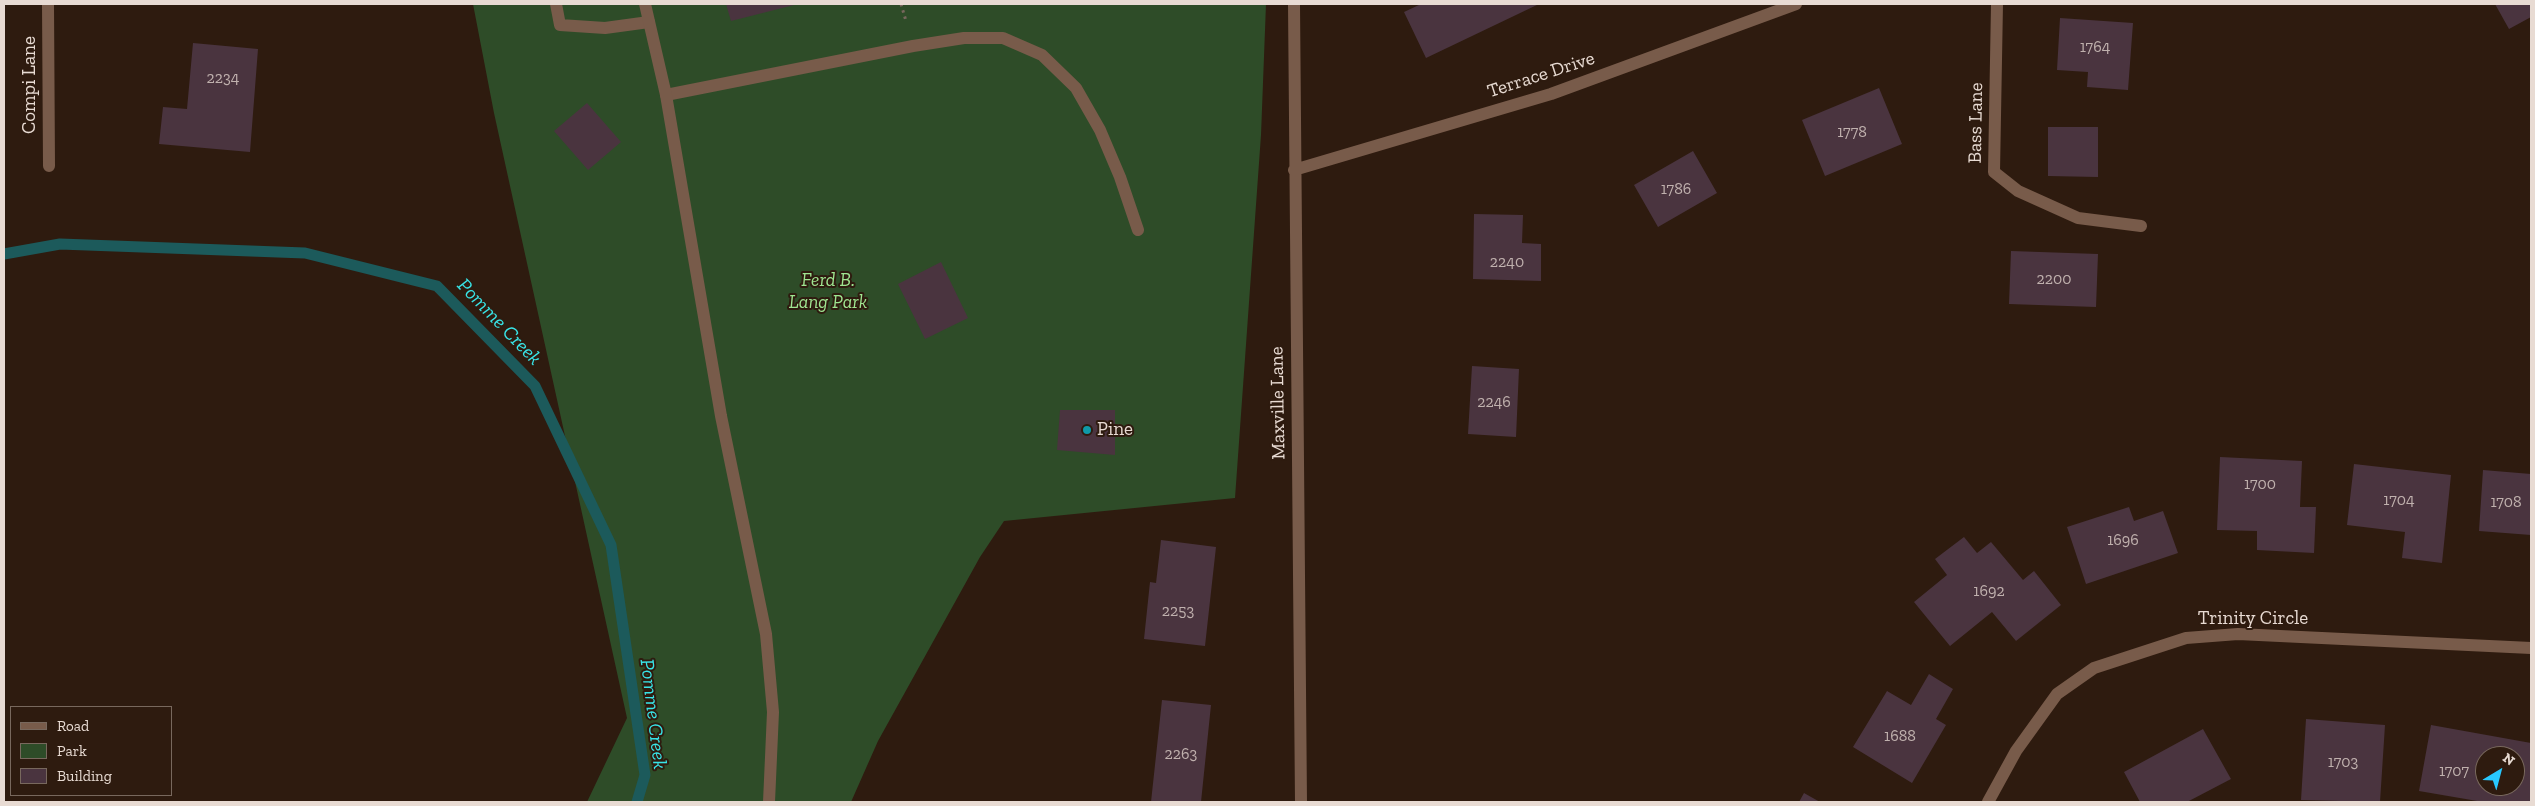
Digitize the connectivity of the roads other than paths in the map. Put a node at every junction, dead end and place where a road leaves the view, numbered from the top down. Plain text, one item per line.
1 (48, 4) edge
2 (556, 4) edge
3 (645, 4) edge
4 (1294, 4) edge
5 (1796, 4) edge
6 (1997, 4) edge
7 (649, 22) junction
8 (666, 95) junction
9 (49, 166) dead end
10 (1294, 170) junction
11 (2141, 226) dead end
12 (1138, 230) dead end
13 (2531, 648) edge
14 (769, 802) edge
15 (1301, 802) edge
16 (1988, 802) edge

1 - 9 street, Compi Lane
2 - 7 street
3 - 7 street
4 - 10 street, Maxville Lane
5 - 10 street, Terrace Drive
6 - 11 street, Bass Lane
7 - 8 street
8 - 12 street
8 - 14 street
10 - 15 street, Maxville Lane
13 - 16 street, Trinity Circle

